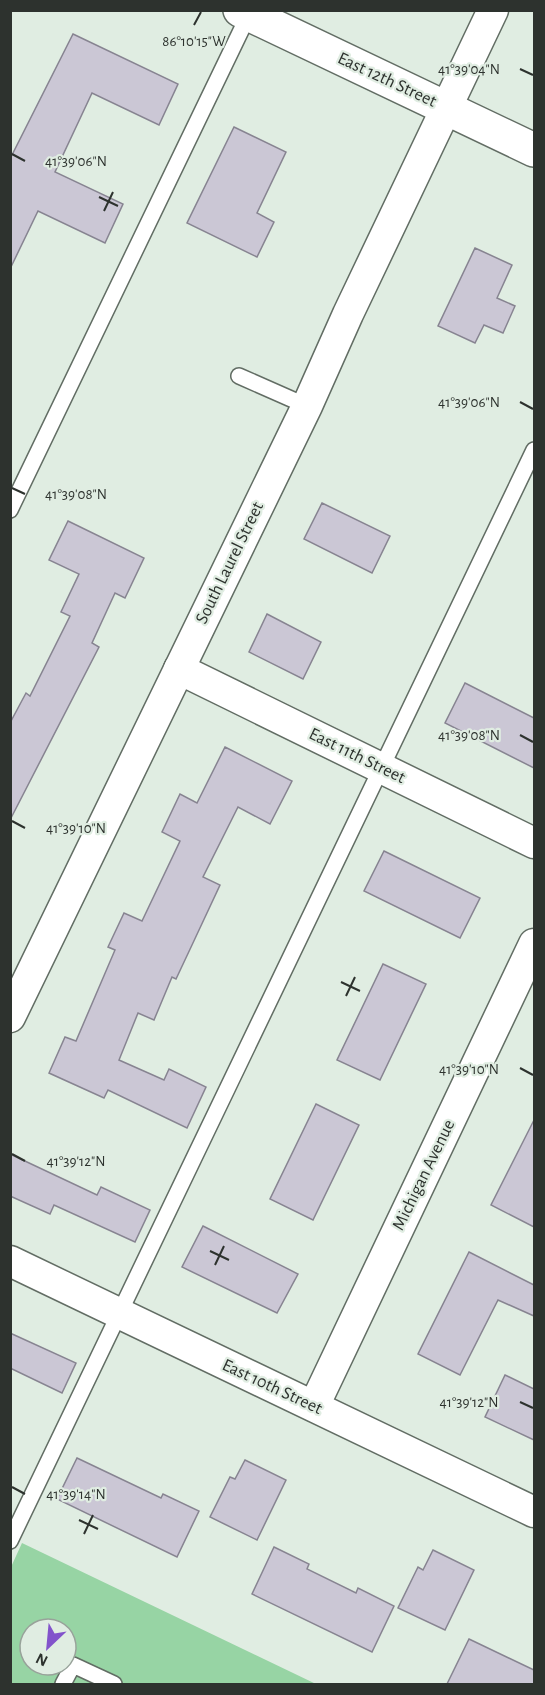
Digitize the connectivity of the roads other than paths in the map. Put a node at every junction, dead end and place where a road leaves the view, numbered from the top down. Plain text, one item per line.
1 (493, 10) edge
2 (245, 13) edge
3 (446, 108) junction
4 (534, 150) edge
5 (239, 375) dead end
6 (307, 406) junction
7 (534, 450) edge
8 (10, 510) edge
9 (179, 669) junction
10 (382, 769) junction
11 (534, 843) edge
12 (534, 944) edge
13 (10, 1017) edge
14 (10, 1261) edge
15 (120, 1315) junction
16 (314, 1406) junction
17 (534, 1512) edge
18 (10, 1541) edge
19 (63, 1684) edge
20 (114, 1684) edge

1 - 3 street, South Laurel Street
2 - 3 street, East 12th Street
2 - 8 lane
3 - 4 street, East 12th Street
3 - 6 street, South Laurel Street
5 - 6 lane
6 - 9 street, South Laurel Street
7 - 10 lane
9 - 10 street, East 11th Street
9 - 13 street, South Laurel Street
10 - 11 street, East 11th Street
10 - 15 lane
12 - 16 street, Michigan Avenue
14 - 15 street, East 10th Street
15 - 16 street, East 10th Street
15 - 18 lane
16 - 17 street, East 10th Street
19 - 20 lane

